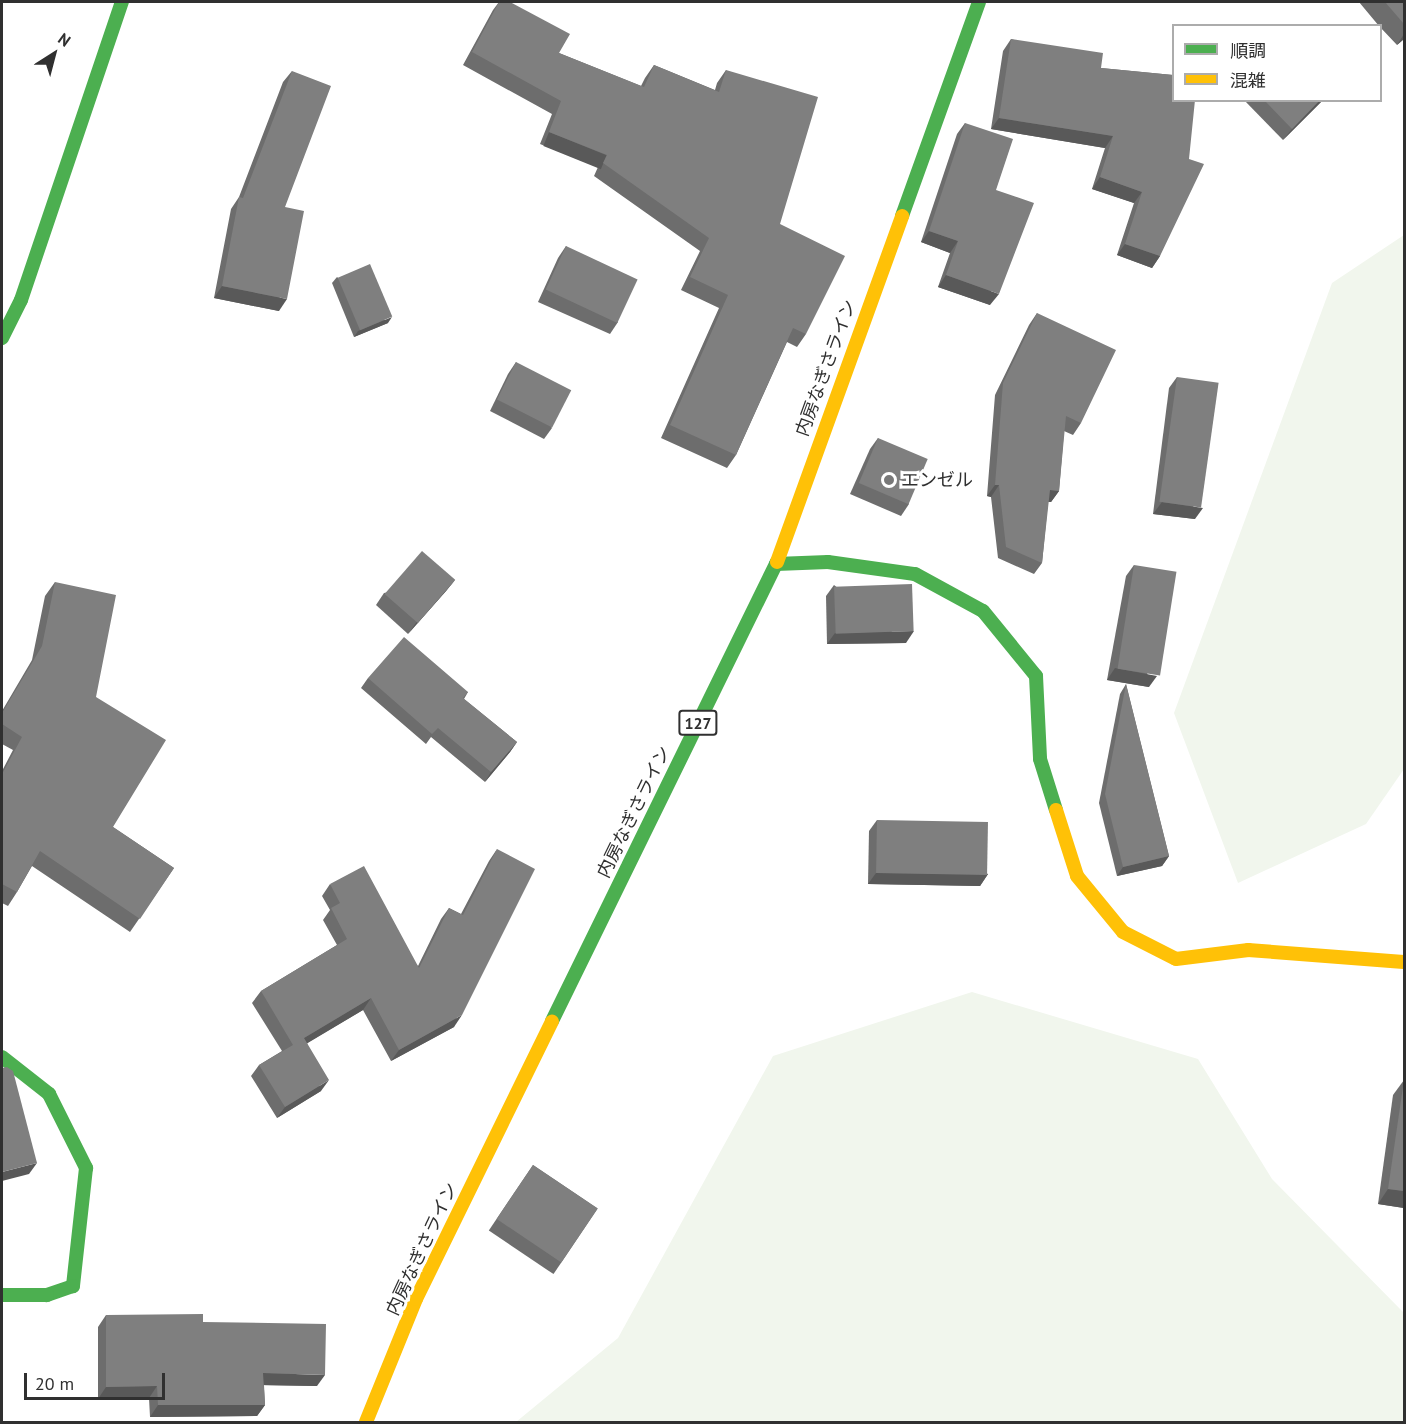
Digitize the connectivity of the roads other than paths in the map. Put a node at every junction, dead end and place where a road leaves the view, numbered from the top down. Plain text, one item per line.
1 (122, 2) edge
2 (979, 2) edge
3 (2, 338) edge
4 (776, 564) junction
5 (1404, 962) edge
6 (2, 1057) edge
7 (2, 1295) edge
8 (366, 1422) edge

1 - 3 main road
2 - 4 main road, 内房なぎさライン / 127
4 - 5 main road
4 - 8 main road, 内房なぎさライン / 127
6 - 7 main road

